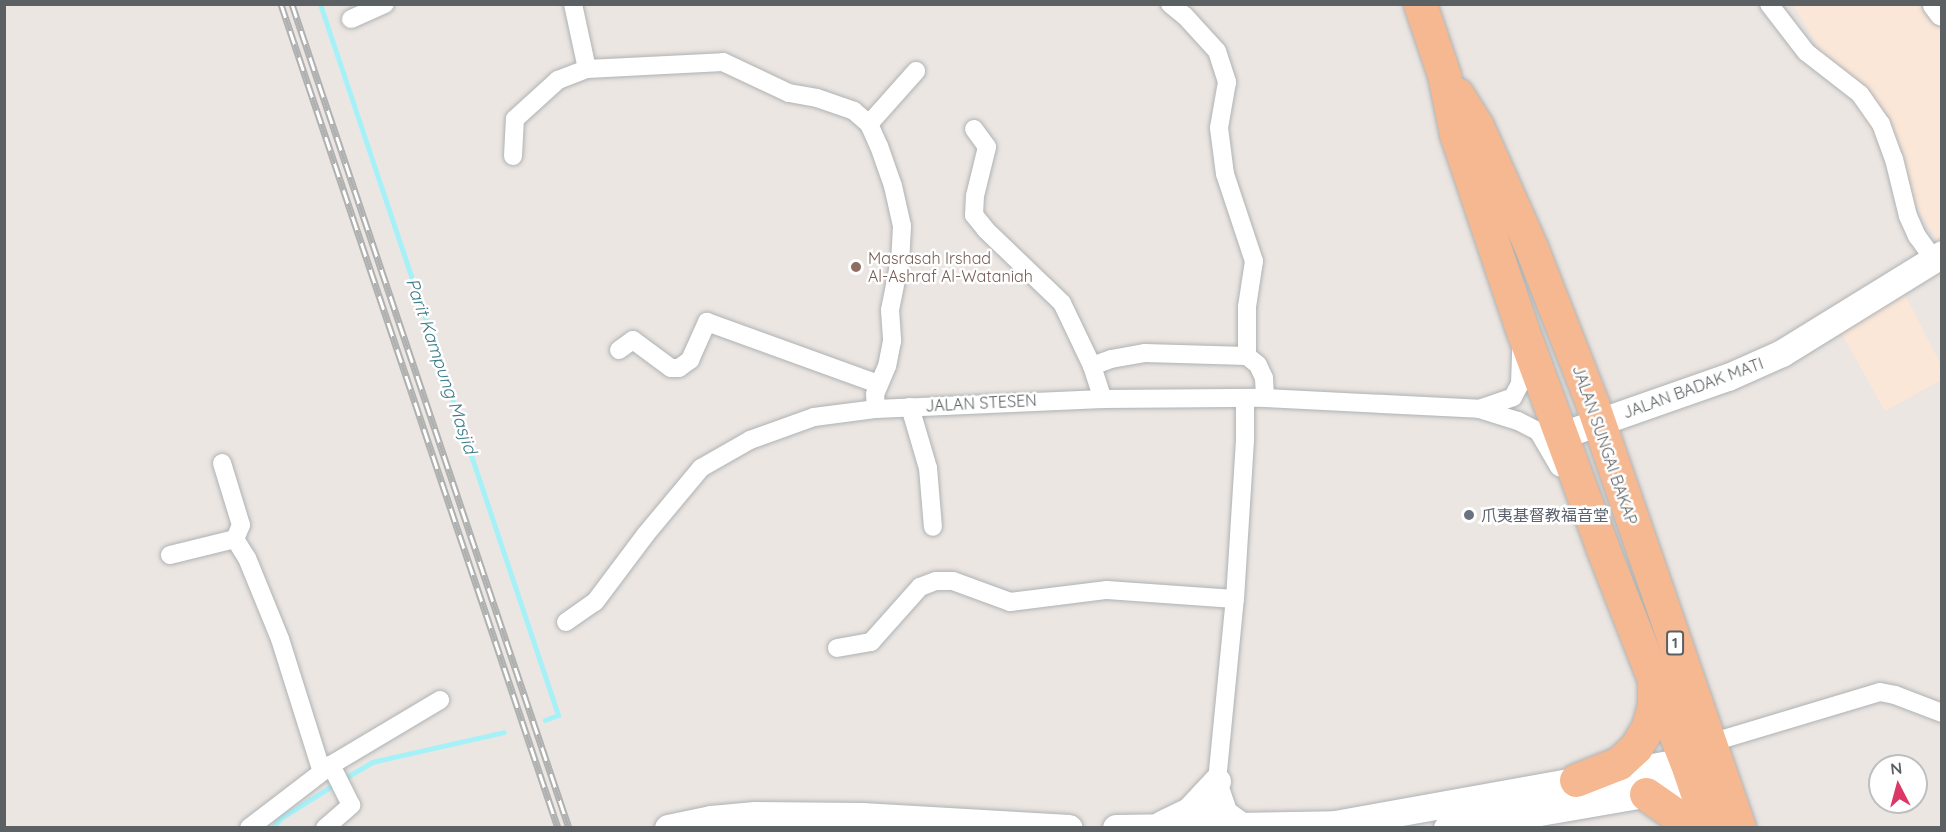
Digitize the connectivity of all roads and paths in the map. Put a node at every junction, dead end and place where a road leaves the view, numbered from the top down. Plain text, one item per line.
1 (385, 4) edge
2 (573, 4) edge
3 (1170, 4) edge
4 (1420, 4) edge
5 (1769, 4) edge
6 (1936, 4) edge
7 (1191, 10) edge
8 (1941, 12) edge
9 (351, 19) dead end
10 (587, 69) junction
11 (916, 71) dead end
12 (869, 124) junction
13 (974, 129) dead end
14 (513, 156) dead end
15 (1498, 209) junction
16 (1938, 256) edge
17 (1522, 329) junction
18 (619, 350) dead end
19 (1247, 356) junction
20 (1092, 366) junction
21 (878, 384) junction
22 (1245, 398) junction
23 (1265, 398) junction
24 (1103, 399) junction
25 (910, 407) junction
26 (1479, 408) junction
27 (876, 409) junction
28 (1598, 423) junction
29 (1562, 435) junction
30 (222, 463) dead end
31 (933, 527) dead end
32 (235, 539) junction
33 (1602, 547) junction
34 (170, 555) dead end
35 (1235, 599) junction
36 (566, 622) dead end
37 (837, 648) dead end
38 (1654, 680) junction
39 (440, 700) dead end
40 (1941, 713) edge
41 (1705, 765) junction
42 (334, 777) junction
43 (1576, 780) junction
44 (1217, 781) junction
45 (1646, 794) junction
46 (1158, 826) junction
47 (1250, 826) edge
48 (1057, 827) edge
49 (1210, 827) edge
50 (249, 828) edge
51 (325, 828) edge
52 (668, 828) edge
53 (1116, 828) edge
54 (1447, 828) edge
55 (1689, 828) edge
56 (1709, 828) edge
57 (1739, 828) edge

1 - 9 street
2 - 10 street
3 - 7 street
4 - 15 highway, JALAN SUNGAI BAKAP / 1
5 - 16 street
6 - 8 street
7 - 19 street
10 - 12 street
10 - 14 street
11 - 12 street
12 - 21 street
13 - 20 street
15 - 17 highway, JALAN SUNGAI BAKAP / 1
15 - 28 highway, JALAN SUNGAI BAKAP / 1
16 - 28 street, JALAN BADAK MATI
17 - 26 street, JALAN STESEN
17 - 29 highway, JALAN SUNGAI BAKAP / 1
18 - 21 street
19 - 20 street
19 - 23 street
20 - 24 street
21 - 27 street
22 - 23 street, JALAN STESEN
22 - 24 street, JALAN STESEN
22 - 35 street
23 - 26 street, JALAN STESEN
24 - 25 street, JALAN STESEN
25 - 27 street, JALAN STESEN
25 - 31 street
26 - 33 street, JALAN STESEN
27 - 36 street, JALAN STESEN
28 - 29 street, JALAN BADAK MATI
28 - 41 highway, JALAN SUNGAI BAKAP / 1
29 - 33 highway, JALAN SUNGAI BAKAP / 1
30 - 32 street
32 - 34 street
32 - 42 street
33 - 38 highway, JALAN SUNGAI BAKAP / 1
35 - 37 street
35 - 44 street
38 - 41 highway, JALAN SUNGAI BAKAP / 1
38 - 43 highway
39 - 42 street
40 - 41 street
41 - 43 street
41 - 45 street
41 - 56 highway, JALAN SUNGAI BAKAP / 1
41 - 57 highway, JALAN SUNGAI BAKAP / 1
42 - 50 street
42 - 51 street
43 - 47 street
44 - 46 street
44 - 47 street
44 - 49 street
45 - 54 street
45 - 55 highway
46 - 49 street
46 - 53 street
47 - 49 street
48 - 52 street

